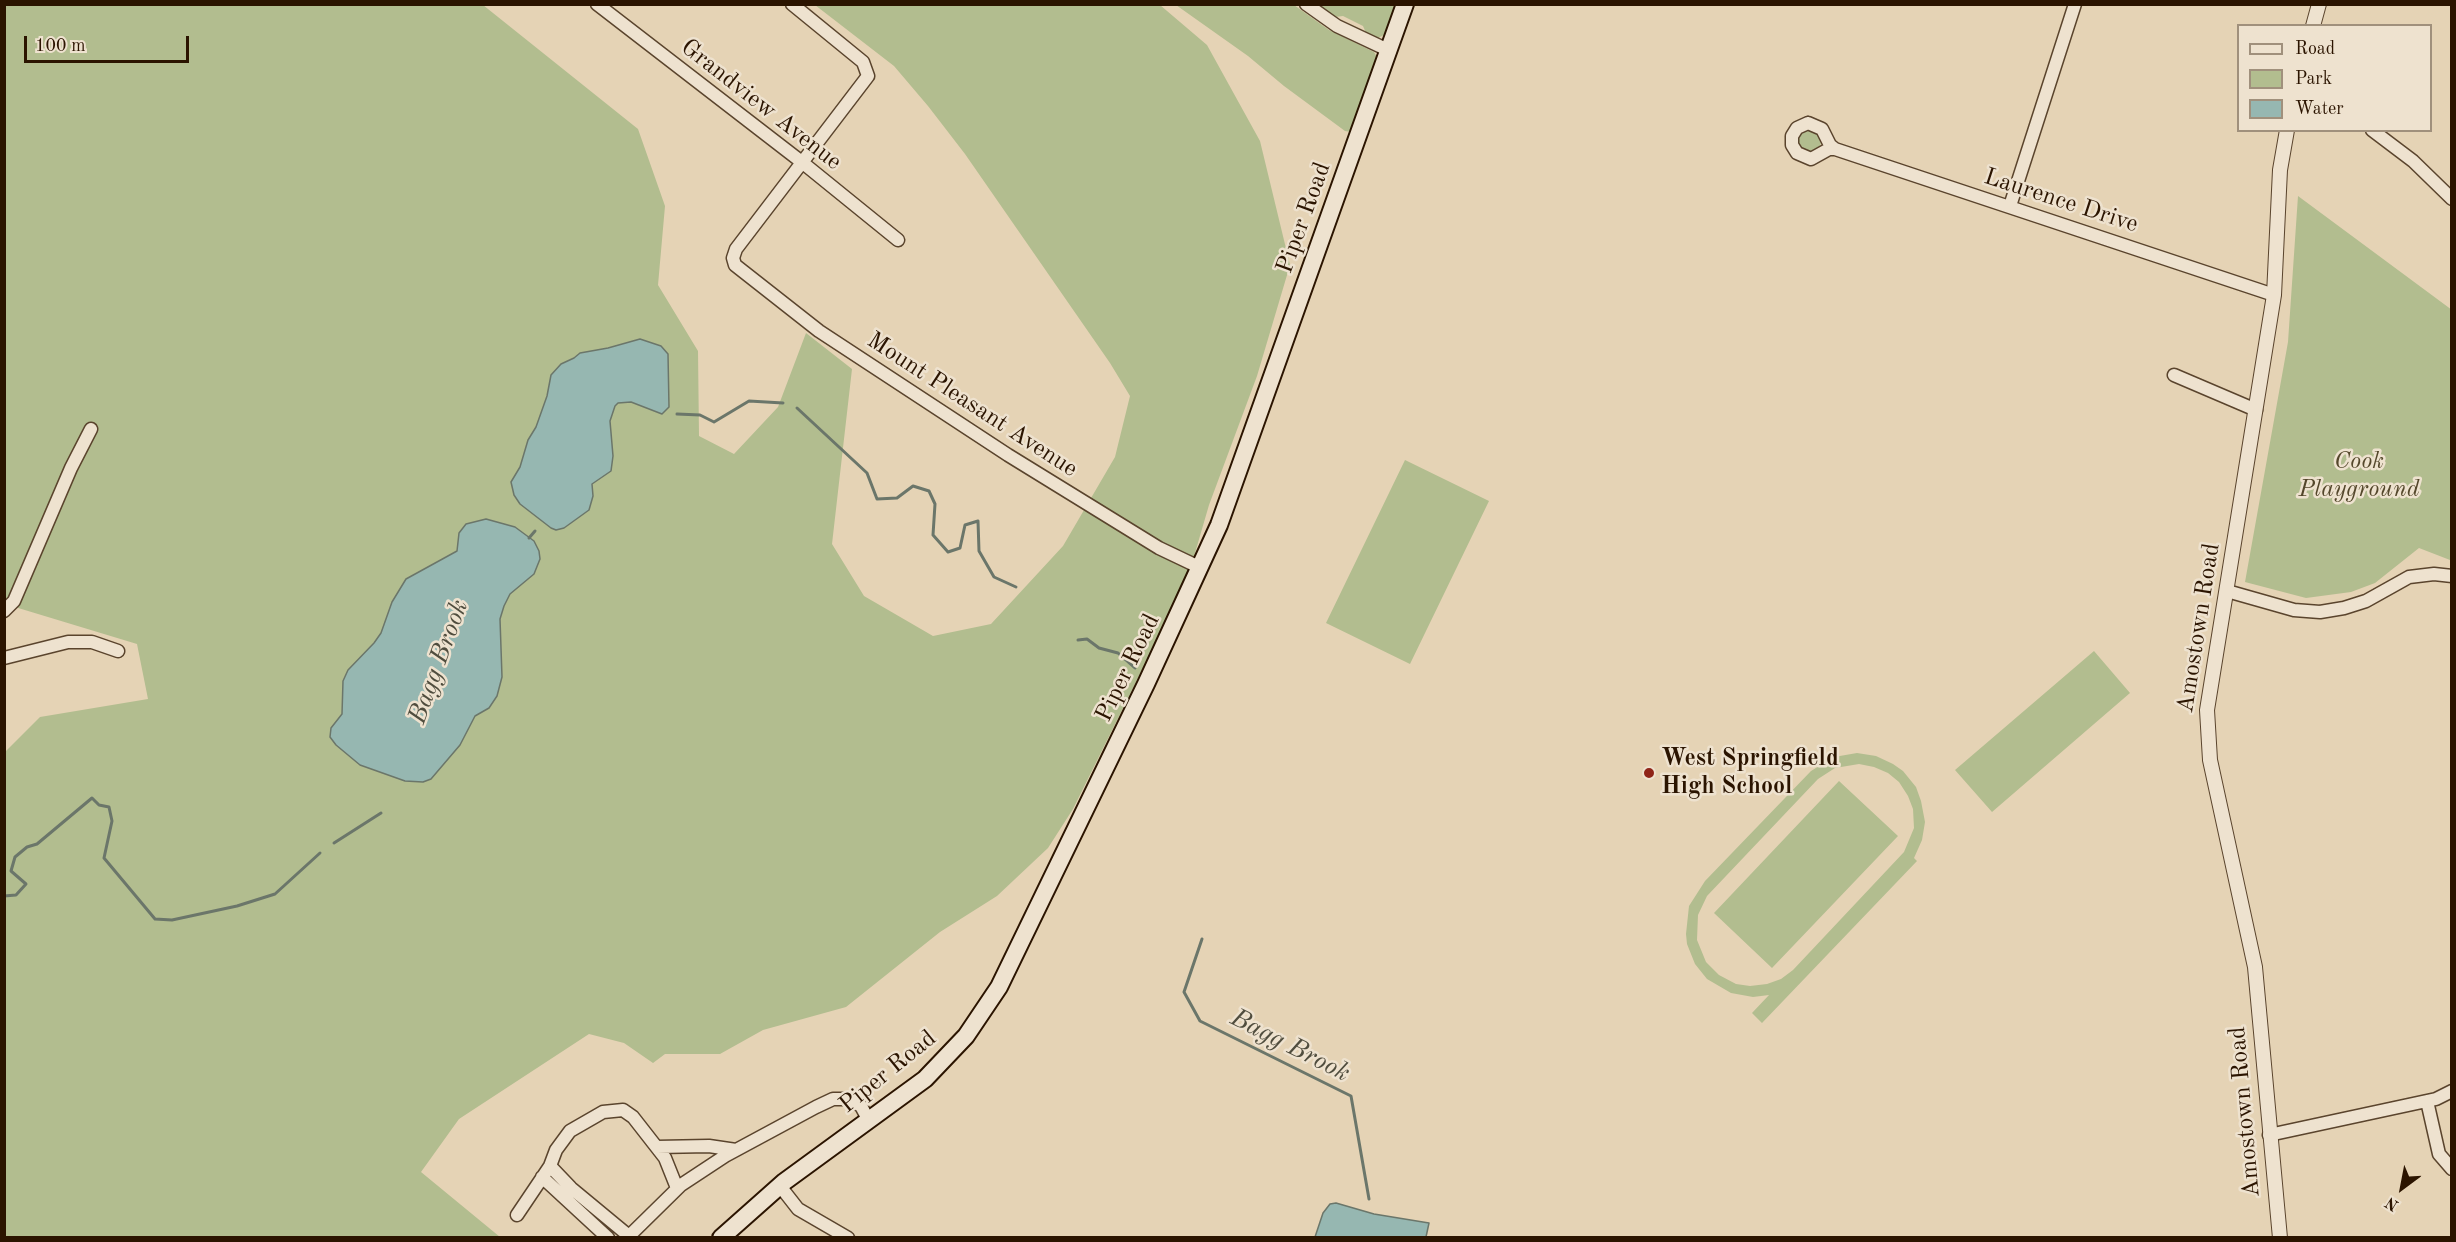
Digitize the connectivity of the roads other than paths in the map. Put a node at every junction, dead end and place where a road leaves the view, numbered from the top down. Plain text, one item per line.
1 (597, 4) edge
2 (792, 4) edge
3 (1306, 4) edge
4 (1405, 4) edge
5 (2075, 4) edge
6 (2319, 4) edge
7 (2314, 24) edge
8 (1388, 50) junction
9 (2288, 132) edge
10 (2375, 132) edge
11 (1835, 149) dead end
12 (803, 163) junction
13 (2451, 199) edge
14 (2010, 206) junction
15 (898, 240) dead end
16 (2274, 295) junction
17 (2174, 375) dead end
18 (2256, 410) junction
19 (91, 429) dead end
20 (1201, 568) junction
21 (2451, 576) edge
22 (2227, 591) junction
23 (4, 611) edge
24 (118, 651) dead end
25 (4, 658) edge
26 (2451, 1091) edge
27 (2427, 1101) junction
28 (869, 1121) junction
29 (2269, 1135) junction
30 (657, 1147) junction
31 (736, 1150) junction
32 (550, 1166) junction
33 (2451, 1169) edge
34 (542, 1177) junction
35 (780, 1186) junction
36 (677, 1188) junction
37 (516, 1215) dead end
38 (628, 1237) edge
39 (608, 1238) edge
40 (721, 1238) edge
41 (848, 1238) edge
42 (2280, 1238) edge

1 - 12 street, Grandview Avenue
2 - 12 street
3 - 8 street
4 - 8 main road, Piper Road
5 - 14 street
6 - 7 street
8 - 20 main road, Piper Road
9 - 16 street, Amostown Road
10 - 13 street
11 - 14 street, Laurence Drive
12 - 15 street, Grandview Avenue
12 - 20 street, Mount Pleasant Avenue
14 - 16 street, Laurence Drive
16 - 18 street, Amostown Road
17 - 18 street
18 - 22 street, Amostown Road
19 - 23 street
20 - 28 main road, Piper Road
21 - 22 street
22 - 29 street, Amostown Road
24 - 25 street
26 - 27 street
27 - 29 street
27 - 33 street
28 - 31 street
28 - 35 main road, Piper Road
29 - 42 street, Amostown Road
30 - 31 street
30 - 32 street
30 - 36 street
31 - 36 street
32 - 34 street
32 - 38 street
34 - 37 street
34 - 39 street
35 - 40 main road, Piper Road
35 - 41 street
36 - 38 street

